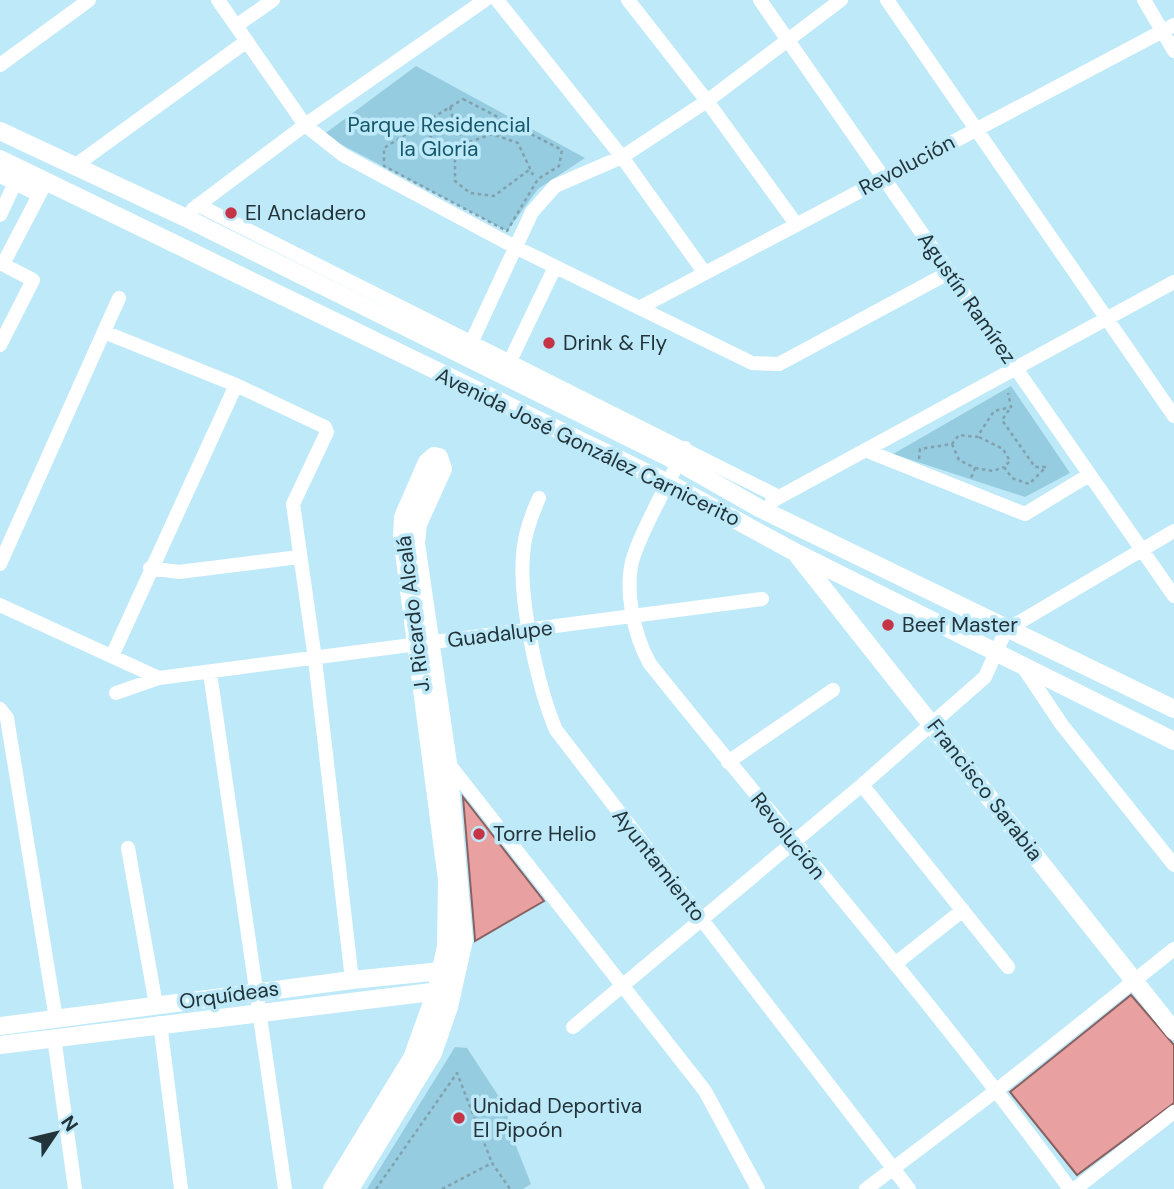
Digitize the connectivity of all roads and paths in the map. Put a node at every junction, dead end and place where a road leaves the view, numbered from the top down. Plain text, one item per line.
1 (89, 0) edge
2 (218, 0) edge
3 (273, 0) edge
4 (485, 0) edge
5 (497, 0) edge
6 (628, 0) edge
7 (760, 0) edge
8 (841, 0) edge
9 (887, 0) edge
10 (1144, 0) edge
11 (236, 26) junction
12 (1168, 28) edge
13 (786, 40) junction
14 (247, 41) junction
15 (1174, 51) edge
16 (0, 65) edge
17 (707, 101) junction
18 (450, 107) junction
19 (305, 125) junction
20 (419, 126) junction
21 (976, 129) junction
22 (0, 131) edge
23 (469, 142) junction
24 (622, 157) junction
25 (455, 159) junction
26 (76, 165) junction
27 (2, 166) edge
28 (530, 169) junction
29 (533, 175) dead end
30 (883, 177) junction
31 (15, 183) junction
32 (43, 189) junction
33 (191, 211) junction
34 (0, 215) edge
35 (796, 224) junction
36 (516, 247) junction
37 (1, 264) edge
38 (555, 267) junction
39 (704, 272) junction
40 (948, 274) junction
41 (1174, 282) edge
42 (119, 298) dead end
43 (641, 307) junction
44 (1107, 319) junction
45 (104, 332) junction
46 (0, 345) edge
47 (463, 347) junction
48 (510, 361) junction
49 (1016, 368) junction
50 (236, 385) junction
51 (1008, 393) dead end
52 (1011, 407) junction
53 (1174, 416) edge
54 (977, 437) junction
55 (952, 443) junction
56 (865, 450) junction
57 (682, 455) junction
58 (919, 462) dead end
59 (1004, 467) junction
60 (975, 468) junction
61 (1089, 475) junction
62 (970, 479) dead end
63 (668, 483) junction
64 (779, 497) junction
65 (539, 498) dead end
66 (760, 508) junction
67 (1174, 531) edge
68 (1141, 550) junction
69 (793, 551) junction
70 (299, 557) junction
71 (0, 564) edge
72 (150, 568) junction
73 (1174, 596) edge
74 (762, 599) dead end
75 (0, 605) edge
76 (634, 615) junction
77 (531, 630) junction
78 (1006, 630) junction
79 (423, 644) junction
80 (998, 651) junction
81 (112, 656) junction
82 (315, 659) junction
83 (1021, 663) junction
84 (210, 673) junction
85 (159, 678) junction
86 (833, 690) dead end
87 (116, 693) dead end
88 (0, 709) edge
89 (1174, 709) edge
90 (933, 724) junction
91 (1174, 741) edge
92 (429, 744) junction
93 (728, 762) junction
94 (448, 763) junction
95 (862, 785) junction
96 (792, 842) junction
97 (128, 848) dead end
98 (1174, 865) edge
99 (963, 910) junction
100 (701, 919) junction
101 (1174, 949) edge
102 (895, 964) junction
103 (1009, 967) dead end
104 (450, 970) junction
105 (352, 979) junction
106 (1134, 980) junction
107 (622, 984) junction
108 (445, 990) junction
109 (254, 992) junction
110 (156, 1005) junction
111 (258, 1013) junction
112 (160, 1023) junction
113 (0, 1026) edge
114 (573, 1027) dead end
115 (55, 1028) junction
116 (1174, 1031) edge
117 (0, 1045) edge
118 (997, 1090) junction
119 (1174, 1112) edge
120 (492, 1163) junction
121 (894, 1167) junction
122 (75, 1189) edge
123 (181, 1189) edge
124 (285, 1189) edge
125 (332, 1189) edge
126 (350, 1189) edge
127 (376, 1189) edge
128 (442, 1189) edge
129 (510, 1189) edge
130 (758, 1189) edge
131 (866, 1189) edge
132 (909, 1189) edge
133 (1070, 1189) edge
134 (1075, 1189) edge

1 - 16 street
2 - 11 street
3 - 11 street
4 - 19 street
5 - 24 street
6 - 17 street
7 - 13 street, Agustín Ramírez
8 - 13 street
9 - 21 street
10 - 12 street
11 - 14 street
12 - 15 street
12 - 21 street, Revolución
13 - 17 street
13 - 30 street, Agustín Ramírez
14 - 19 street
14 - 26 street
17 - 24 street
17 - 35 street
18 - 20 path
18 - 20 path
18 - 23 path
19 - 33 street
19 - 36 street
20 - 25 path
21 - 30 street, Revolución
21 - 44 street
22 - 26 street, Avenida José González Carnicerito
23 - 25 path
23 - 28 path
24 - 36 street
24 - 39 street
25 - 28 path
26 - 33 street, Avenida José González Carnicerito
27 - 31 street
27 - 32 street, Avenida José González Carnicerito
28 - 29 path
30 - 35 street, Revolución
30 - 40 street, Agustín Ramírez
31 - 32 street
31 - 34 street
32 - 37 street
32 - 63 street, Avenida José González Carnicerito
33 - 47 street, Avenida José González Carnicerito
35 - 39 street, Revolución
36 - 38 street
36 - 47 street
37 - 46 street
38 - 43 street
38 - 48 street
39 - 43 street, Revolución
40 - 43 street
40 - 49 street, Agustín Ramírez
41 - 44 street
42 - 45 street
44 - 49 street
44 - 53 street
45 - 50 street
45 - 71 street
47 - 48 street
47 - 57 street, Avenida José González Carnicerito
48 - 57 street
49 - 56 street
49 - 61 street, Agustín Ramírez
50 - 70 street
50 - 72 street
51 - 52 path
52 - 54 path
52 - 59 path
54 - 55 path
54 - 59 path
55 - 58 path
55 - 60 path
56 - 61 street
56 - 64 street
57 - 63 street, Revolución
57 - 64 street
57 - 66 street, Avenida José González Carnicerito
59 - 60 path
60 - 62 path
61 - 68 street, Agustín Ramírez
63 - 69 street, Avenida José González Carnicerito
63 - 76 street, Revolución
64 - 66 street
65 - 77 street, Ayuntamiento
66 - 78 street, Avenida José González Carnicerito
67 - 68 street
68 - 73 street, Agustín Ramírez
68 - 78 street
69 - 80 street, Avenida José González Carnicerito
69 - 90 street, Francisco Sarabia
70 - 72 street
70 - 82 street
72 - 81 street
74 - 76 street, Guadalupe
75 - 81 street
76 - 77 street, Guadalupe
76 - 93 street, Revolución
77 - 79 street, Guadalupe
77 - 100 street, Ayuntamiento
78 - 80 street
78 - 89 street, Avenida José González Carnicerito
79 - 79 street, J. Ricardo Alcalá
79 - 82 street, Guadalupe
79 - 92 street, J. Ricardo Alcalá
79 - 94 street, J. Ricardo Alcalá
80 - 83 street, Avenida José González Carnicerito
80 - 90 street
81 - 85 street
82 - 84 street, Guadalupe
82 - 105 street
83 - 91 street, Avenida José González Carnicerito
83 - 98 street
84 - 85 street, Guadalupe
84 - 109 street
85 - 87 street, Guadalupe
86 - 93 street
88 - 115 street
90 - 95 street
90 - 106 street, Francisco Sarabia
92 - 94 street
92 - 104 street, J. Ricardo Alcalá
93 - 96 street, Revolución
94 - 104 street, J. Ricardo Alcalá
94 - 107 street
95 - 96 street
95 - 99 street
96 - 100 street
96 - 102 street, Revolución
97 - 110 street
99 - 102 street
99 - 103 street
100 - 107 street
100 - 121 street, Ayuntamiento
101 - 106 street
102 - 118 street, Revolución
104 - 105 street, Orquídeas
104 - 108 street, J. Ricardo Alcalá
105 - 109 street, Orquídeas
106 - 116 street, Francisco Sarabia
106 - 118 street
107 - 114 street
107 - 130 street
108 - 111 street, Orquídeas
108 - 125 street, J. Ricardo Alcalá
108 - 126 street, J. Ricardo Alcalá
109 - 110 street, Orquídeas
109 - 111 street
110 - 115 street, Orquídeas
111 - 112 street, Orquídeas
111 - 124 street
112 - 115 street, Orquídeas
112 - 123 street
113 - 115 street, Orquídeas
115 - 117 street, Orquídeas
115 - 122 street
118 - 121 street
118 - 133 street, Revolución
119 - 134 street
120 - 127 path
120 - 128 path
120 - 129 path
121 - 131 street
121 - 132 street, Ayuntamiento

